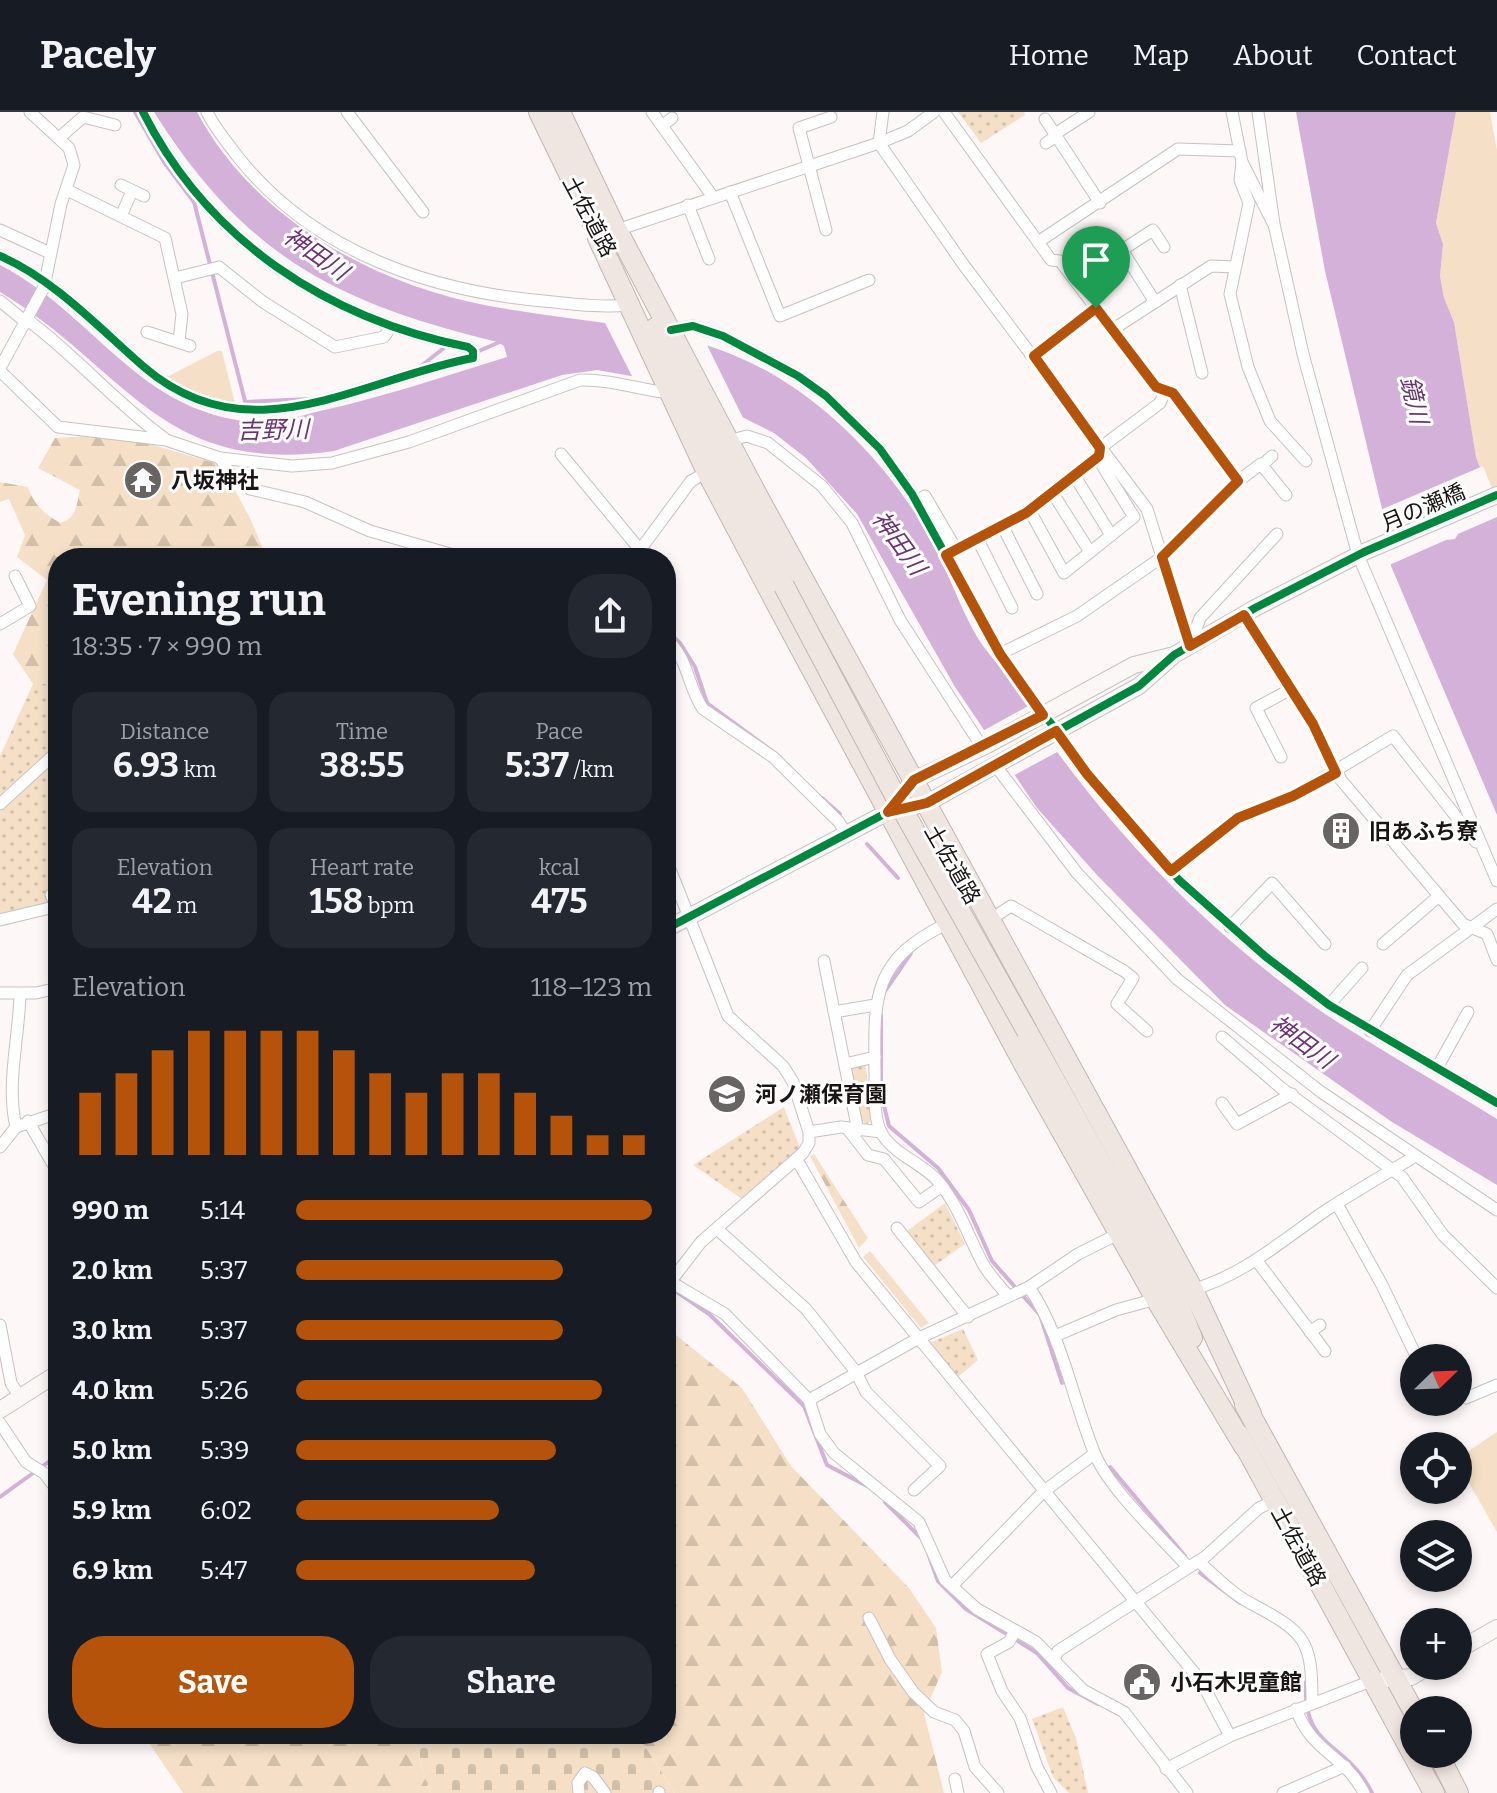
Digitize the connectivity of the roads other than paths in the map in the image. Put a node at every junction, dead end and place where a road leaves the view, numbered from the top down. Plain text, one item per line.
1 (30, 112) edge
2 (143, 112) edge
3 (207, 112) edge
4 (347, 112) edge
5 (539, 112) edge
6 (652, 112) edge
7 (883, 112) edge
8 (934, 112) edge
9 (944, 112) edge
10 (1089, 112) edge
11 (1232, 112) edge
12 (1258, 112) edge
13 (565, 114) edge
14 (831, 117) dead end
15 (1045, 119) dead end
16 (115, 125) dead end
17 (59, 138) junction
18 (1052, 138) junction
19 (879, 143) junction
20 (1241, 156) junction
21 (810, 166) junction
22 (121, 185) dead end
23 (67, 190) junction
24 (730, 192) junction
25 (713, 197) junction
26 (1100, 203) junction
27 (688, 205) junction
28 (423, 212) dead end
29 (121, 216) junction
30 (1274, 224) junction
31 (0, 230) edge
32 (826, 230) dead end
33 (608, 234) junction
34 (1038, 242) junction
35 (1164, 247) dead end
36 (50, 253) junction
37 (0, 256) edge
38 (709, 259) dead end
39 (1235, 267) junction
40 (175, 278) junction
41 (869, 280) dead end
42 (45, 284) junction
43 (1180, 285) junction
44 (0, 301) edge
45 (1155, 302) junction
46 (1096, 308) junction
47 (29, 320) junction
48 (656, 320) junction
49 (390, 328) junction
50 (1112, 330) junction
51 (147, 332) dead end
52 (1034, 356) junction
53 (0, 369) edge
54 (1202, 373) dead end
55 (669, 391) junction
56 (1165, 391) junction
57 (166, 440) junction
58 (728, 441) junction
59 (1099, 453) junction
60 (561, 454) dead end
61 (220, 458) junction
62 (1306, 461) dead end
63 (707, 472) junction
64 (1074, 475) junction
65 (1238, 481) junction
66 (1052, 492) junction
67 (1286, 495) dead end
68 (1497, 495) edge
69 (1030, 511) junction
70 (1002, 525) junction
71 (1277, 534) dead end
72 (1111, 535) junction
73 (977, 538) junction
74 (429, 548) edge
75 (633, 548) edge
76 (643, 548) edge
77 (951, 552) junction
78 (1090, 552) junction
79 (1361, 553) junction
80 (1162, 557) junction
81 (15, 576) dead end
82 (1037, 594) dead end
83 (1012, 608) dead end
84 (1244, 615) junction
85 (0, 624) edge
86 (1190, 646) junction
87 (676, 647) edge
88 (1000, 654) junction
89 (1174, 655) junction
90 (1291, 689) junction
91 (1041, 716) junction
92 (1053, 733) junction
93 (985, 746) junction
94 (1281, 757) dead end
95 (48, 760) edge
96 (998, 764) junction
97 (1336, 773) junction
98 (914, 780) junction
99 (927, 803) junction
100 (0, 804) edge
101 (888, 812) junction
102 (846, 834) junction
103 (1485, 852) junction
104 (1171, 871) junction
105 (1497, 881) edge
106 (676, 884) edge
107 (1439, 896) junction
108 (48, 905) edge
109 (1497, 909) edge
110 (689, 916) junction
111 (991, 919) junction
112 (0, 920) edge
113 (676, 923) edge
114 (948, 923) junction
115 (1230, 927) junction
116 (1474, 927) junction
117 (1325, 944) dead end
118 (1383, 944) dead end
119 (1497, 960) edge
120 (824, 961) dead end
121 (1362, 968) dead end
122 (48, 990) edge
123 (0, 993) edge
124 (20, 994) junction
125 (875, 1005) junction
126 (1034, 1005) junction
127 (1329, 1005) junction
128 (834, 1012) junction
129 (1468, 1012) dead end
130 (1001, 1022) junction
131 (1147, 1031) dead end
132 (1370, 1031) junction
133 (1222, 1037) dead end
134 (875, 1057) junction
135 (845, 1064) junction
136 (1437, 1068) junction
137 (1292, 1094) junction
138 (1496, 1100) edge
139 (1222, 1103) dead end
140 (48, 1116) edge
141 (22, 1124) junction
142 (853, 1129) junction
143 (809, 1132) junction
144 (881, 1132) junction
145 (0, 1147) edge
146 (1414, 1157) junction
147 (48, 1159) edge
148 (797, 1160) junction
149 (1392, 1170) junction
150 (942, 1186) junction
151 (1337, 1204) junction
152 (1497, 1210) edge
153 (897, 1228) dead end
154 (717, 1229) junction
155 (1118, 1234) junction
156 (1257, 1261) junction
157 (676, 1272) edge
158 (676, 1284) edge
159 (1497, 1288) edge
160 (1018, 1291) junction
161 (1174, 1294) junction
162 (968, 1317) junction
163 (0, 1325) edge
164 (1055, 1336) junction
165 (917, 1339) junction
166 (1410, 1344) edge
167 (1325, 1351) dead end
168 (856, 1372) junction
169 (48, 1380) edge
170 (1497, 1385) edge
171 (1472, 1395) edge
172 (21, 1399) junction
173 (809, 1400) junction
174 (0, 1410) edge
175 (0, 1423) edge
176 (1094, 1454) junction
177 (48, 1478) edge
178 (914, 1490) dead end
179 (1043, 1492) junction
180 (1274, 1501) junction
181 (1192, 1563) junction
182 (952, 1586) junction
183 (1133, 1602) junction
184 (869, 1618) dead end
185 (1497, 1628) edge
186 (1013, 1636) junction
187 (1472, 1642) edge
188 (1054, 1660) junction
189 (1400, 1678) edge
190 (1394, 1679) junction
191 (1371, 1681) junction
192 (1404, 1696) edge
193 (1304, 1705) junction
194 (1230, 1736) junction
195 (1345, 1766) junction
196 (1445, 1768) edge
197 (1166, 1769) junction
198 (955, 1779) dead end
199 (579, 1793) edge
200 (605, 1793) edge
201 (958, 1793) edge
202 (998, 1793) edge
203 (1051, 1793) edge
204 (1187, 1793) edge
205 (1283, 1793) edge
206 (1364, 1793) edge
207 (1434, 1793) edge
208 (1458, 1793) edge

1 - 17 street
2 - 49 street
3 - 48 street
4 - 28 street
5 - 33 highway, 土佐道路
6 - 25 street
7 - 19 street
8 - 19 street
9 - 34 street
10 - 18 street
11 - 20 street
12 - 30 street
13 - 33 highway, 土佐道路
14 - 21 street
15 - 18 street
16 - 17 street
17 - 23 street
18 - 26 street
19 - 21 street
19 - 52 street
20 - 26 street
20 - 30 street
20 - 39 street
21 - 24 street
21 - 32 street
22 - 29 street
23 - 29 street
23 - 36 street
24 - 25 street
24 - 41 street
25 - 27 street
26 - 34 street
27 - 33 street
27 - 38 street
29 - 40 street
30 - 79 street
31 - 36 street
33 - 48 highway, 土佐道路
34 - 46 street
35 - 45 street
36 - 42 street
37 - 42 street
39 - 43 street
39 - 62 street
40 - 49 street
40 - 51 street
42 - 47 street
42 - 49 street
43 - 45 street
43 - 54 street
44 - 47 street
45 - 50 street
46 - 50 street
46 - 52 street
47 - 53 street
47 - 57 street
48 - 55 highway
48 - 58 highway
48 - 77 street
48 - 161 highway, 土佐道路, bridge
50 - 56 street
52 - 59 street
53 - 57 street
55 - 61 street
55 - 63 highway
56 - 59 street
56 - 65 street
57 - 61 street
58 - 93 street
58 - 98 highway
59 - 64 street
59 - 72 street
59 - 80 street
60 - 75 street
61 - 74 street
63 - 76 street
63 - 101 highway
64 - 66 street
64 - 72 street
65 - 67 street
65 - 80 street
66 - 69 street
66 - 78 street
68 - 79 street, 月の瀬橋
69 - 70 street
69 - 78 street
70 - 73 street
70 - 82 street
71 - 86 street
72 - 78 street
73 - 77 street
73 - 83 street
77 - 88 street
79 - 84 street, 月の瀬橋
79 - 103 street
80 - 86 street
80 - 88 street
81 - 85 street
84 - 86 street, 月の瀬橋
84 - 90 street
86 - 89 street, 月の瀬橋
87 - 102 street
88 - 91 street
89 - 91 street
89 - 92 street
90 - 94 street
90 - 97 street
91 - 92 street
91 - 93 street
92 - 96 street
92 - 104 street
93 - 98 street
95 - 100 street
96 - 99 street
96 - 146 street
97 - 103 street
97 - 104 street
97 - 107 street
98 - 99 highway
98 - 101 street
99 - 101 street
99 - 111 highway
101 - 102 street
101 - 114 highway
102 - 110 street
103 - 105 street
104 - 115 street
106 - 110 street
107 - 116 street
107 - 118 street
108 - 112 street
109 - 116 street
110 - 113 street
110 - 143 street
111 - 126 highway
111 - 131 street
114 - 125 street
114 - 130 highway
115 - 117 street
115 - 127 street
116 - 119 street
116 - 132 street
120 - 128 street
121 - 127 street
122 - 124 street
123 - 124 street
124 - 141 street
125 - 128 street
125 - 134 street
126 - 130 street
126 - 161 highway
127 - 132 street
128 - 135 street
129 - 136 street
130 - 155 highway
132 - 136 street
133 - 137 street
134 - 135 street
134 - 144 street
135 - 142 street
136 - 138 street
137 - 139 street
137 - 149 street
140 - 141 street
141 - 145 street
141 - 147 street
142 - 143 street
142 - 144 street
142 - 150 street
143 - 148 street
144 - 150 street
146 - 149 street
146 - 152 street
148 - 154 street
148 - 165 street
149 - 151 street
149 - 159 street
150 - 160 street
151 - 156 street
151 - 166 street
153 - 162 street
154 - 157 street
154 - 168 street
155 - 160 street
155 - 161 highway
156 - 161 street
156 - 167 street
158 - 173 street
160 - 162 street
160 - 164 street
161 - 164 street
161 - 180 highway, 土佐道路
161 - 190 highway, 土佐道路
162 - 165 street
163 - 172 street
164 - 176 street
165 - 168 street
165 - 179 street
168 - 173 street
168 - 178 street
169 - 172 street
170 - 171 street
172 - 174 street
173 - 182 street
175 - 177 street
176 - 179 street
176 - 181 street
179 - 182 street
179 - 183 street
180 - 181 street
180 - 191 highway, 土佐道路
181 - 183 street
181 - 193 street
182 - 186 street
183 - 188 street
183 - 194 street
184 - 202 street
185 - 187 street
186 - 188 street
186 - 203 street
188 - 197 street
189 - 190 street
190 - 191 street
190 - 192 highway, 土佐道路
191 - 193 street
191 - 207 highway, 土佐道路
193 - 194 street
193 - 195 street
194 - 197 street
195 - 205 street
195 - 206 street
196 - 208 highway
197 - 204 street
198 - 201 street
199 - 200 street

